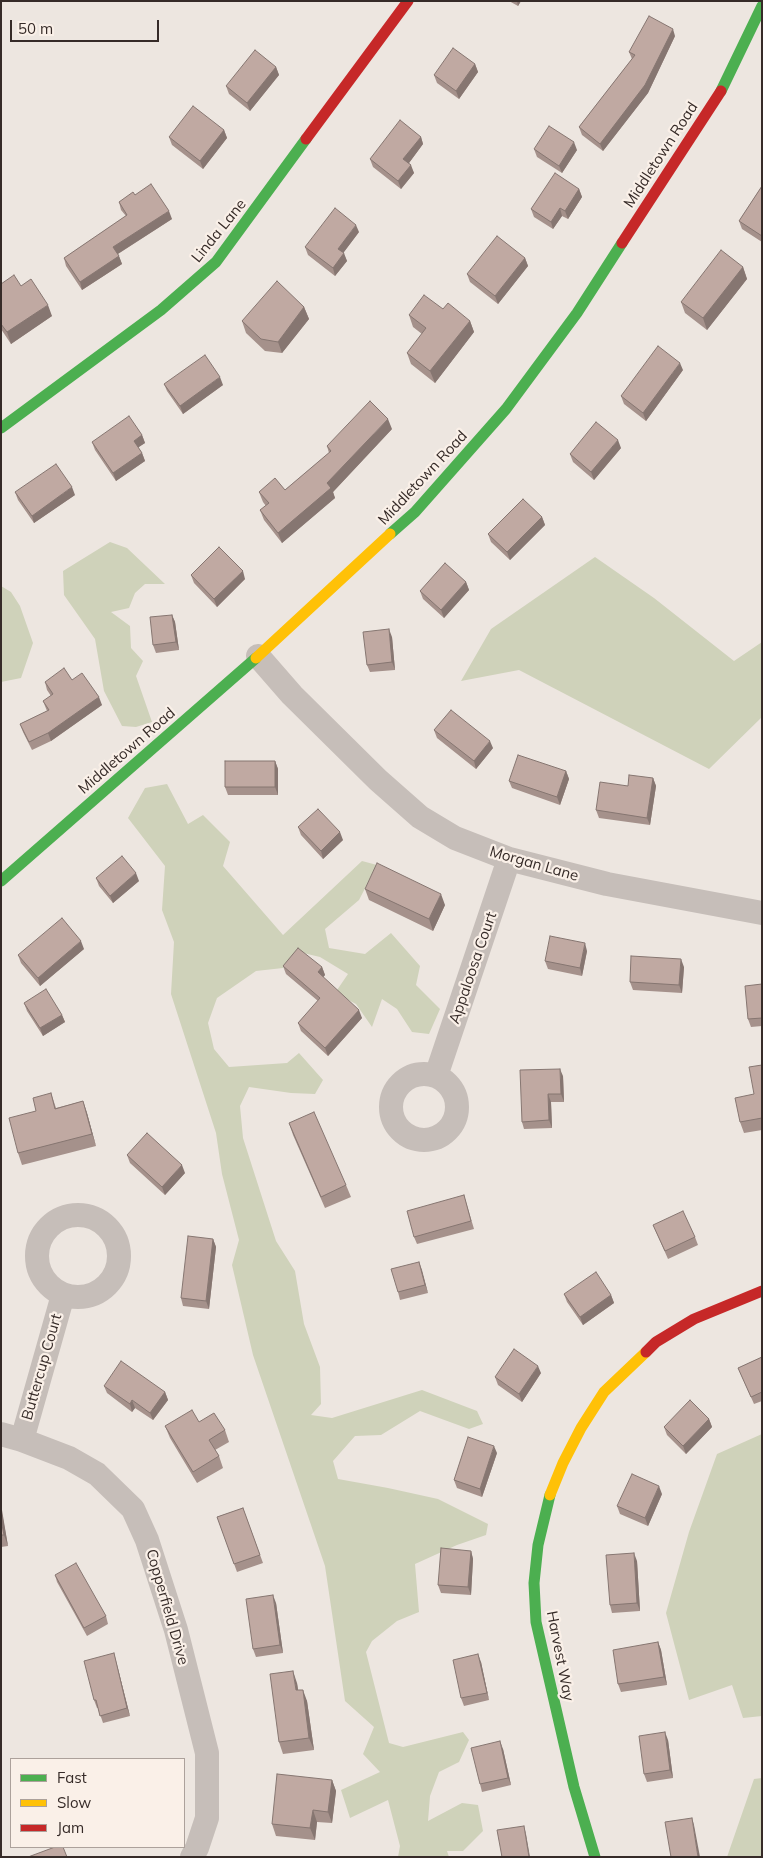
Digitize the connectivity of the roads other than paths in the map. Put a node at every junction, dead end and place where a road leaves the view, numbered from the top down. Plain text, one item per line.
1 (408, 1) edge
2 (762, 6) edge
3 (1, 428) edge
4 (258, 656) junction
5 (509, 860) junction
6 (1, 881) edge
7 (762, 913) edge
8 (436, 1076) dead end
9 (762, 1291) edge
10 (63, 1295) dead end
11 (12, 1437) edge
12 (192, 1857) edge
13 (595, 1857) edge

1 - 3 street, Linda Lane
2 - 4 street, Middletown Road
4 - 5 street, Morgan Lane
4 - 6 street, Middletown Road
5 - 7 street, Morgan Lane
5 - 8 street, Appaloosa Court
9 - 13 street, Harvest Way
10 - 11 street, Buttercup Court
11 - 12 street, Copperfield Drive

